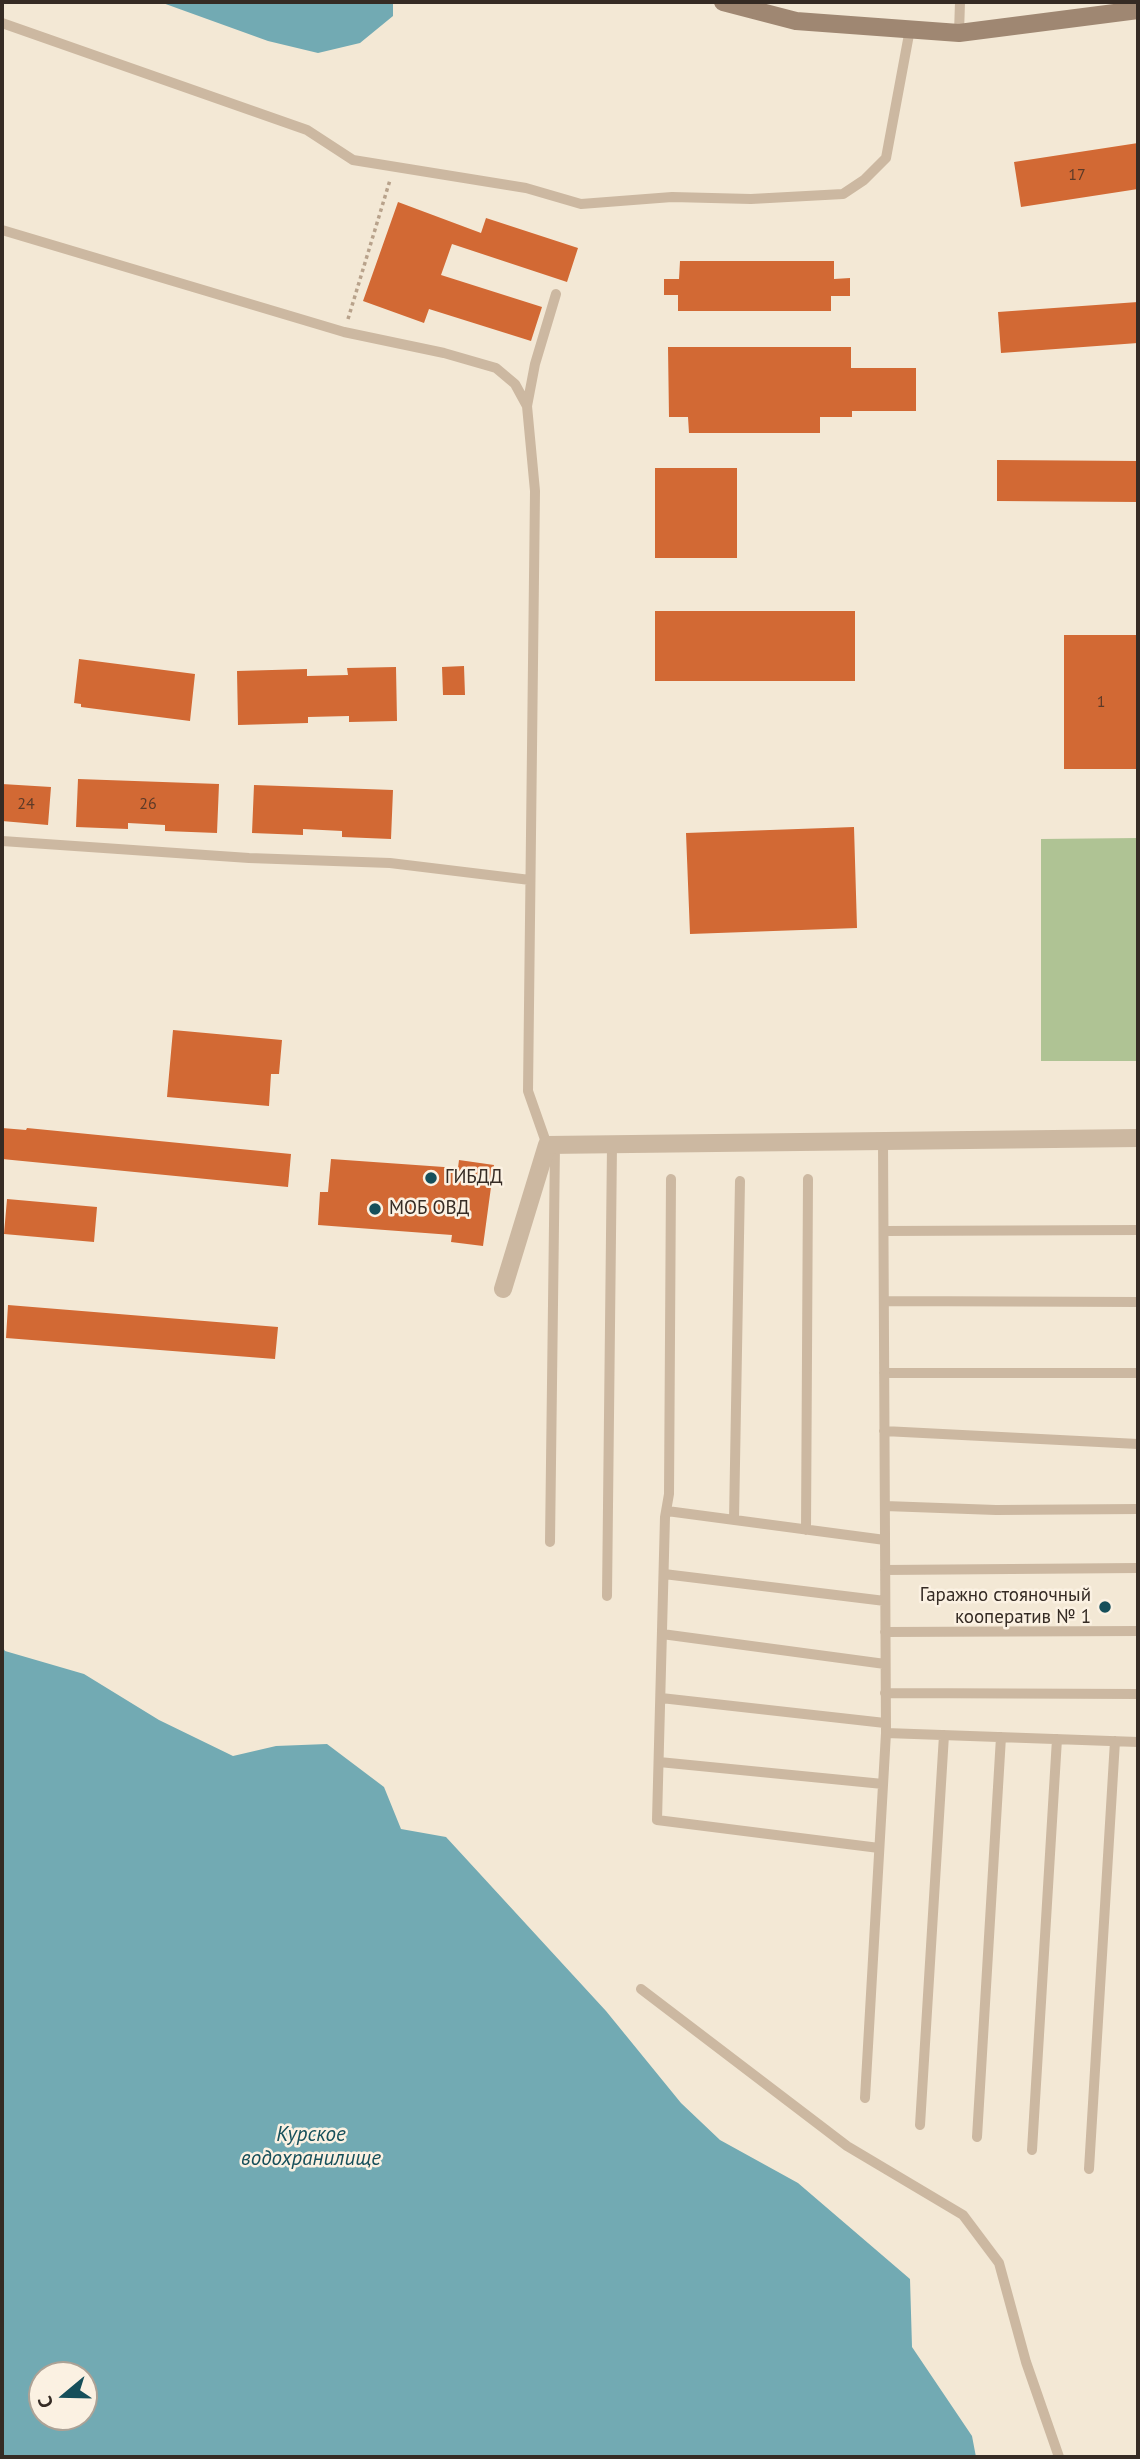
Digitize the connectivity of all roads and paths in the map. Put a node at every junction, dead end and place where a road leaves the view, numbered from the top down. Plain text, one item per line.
1 (723, 2) edge
2 (960, 2) edge
3 (1138, 9) edge
4 (2, 23) edge
5 (911, 29) junction
6 (959, 33) junction
7 (394, 167) junction
8 (2, 230) edge
9 (556, 294) dead end
10 (344, 331) junction
11 (527, 406) junction
12 (2, 841) edge
13 (530, 880) junction
14 (1138, 1138) edge
15 (883, 1142) junction
16 (551, 1145) junction
17 (611, 1145) junction
18 (671, 1179) dead end
19 (808, 1179) dead end
20 (740, 1181) dead end
21 (1138, 1230) edge
22 (884, 1231) junction
23 (503, 1289) dead end
24 (884, 1301) junction
25 (1138, 1302) edge
26 (884, 1373) junction
27 (1138, 1373) edge
28 (884, 1431) junction
29 (1138, 1444) edge
30 (885, 1506) junction
31 (1138, 1509) edge
32 (667, 1511) junction
33 (734, 1520) junction
34 (806, 1530) junction
35 (885, 1540) junction
36 (550, 1542) dead end
37 (1138, 1569) edge
38 (885, 1570) junction
39 (664, 1574) junction
40 (607, 1596) dead end
41 (885, 1601) junction
42 (1138, 1631) edge
43 (885, 1632) junction
44 (662, 1634) junction
45 (885, 1664) junction
46 (885, 1693) junction
47 (1138, 1694) edge
48 (661, 1698) junction
49 (886, 1728) junction
50 (944, 1735) junction
51 (1001, 1737) junction
52 (1057, 1739) junction
53 (1115, 1741) junction
54 (1138, 1742) edge
55 (659, 1762) junction
56 (883, 1784) junction
57 (879, 1848) junction
58 (641, 1989) dead end
59 (865, 2098) dead end
60 (920, 2125) dead end
61 (977, 2137) dead end
62 (1032, 2150) dead end
63 (1089, 2169) dead end
64 (1059, 2457) edge

1 - 5 street
2 - 6 lane
3 - 6 street
4 - 7 lane
5 - 6 street
5 - 7 lane
7 - 10 path
8 - 10 lane
9 - 11 lane
10 - 11 lane
11 - 13 lane
12 - 13 lane
13 - 16 lane
14 - 15 street
15 - 17 street
15 - 22 lane
16 - 17 street
16 - 23 street
16 - 36 lane
17 - 40 lane
18 - 32 lane
19 - 34 lane
20 - 33 lane
21 - 22 lane
22 - 24 lane
24 - 25 lane
24 - 26 lane
26 - 27 lane
26 - 28 lane
28 - 29 lane
28 - 30 lane
30 - 31 lane
30 - 35 lane
32 - 33 lane
32 - 39 lane
33 - 34 lane
34 - 35 lane
35 - 38 lane
37 - 38 lane
38 - 41 lane
39 - 41 lane
39 - 44 lane
41 - 43 lane
42 - 43 lane
43 - 45 lane
44 - 45 lane
44 - 48 lane
45 - 46 lane
46 - 47 lane
46 - 49 lane
48 - 49 lane
48 - 55 lane
49 - 50 lane
49 - 56 lane
50 - 51 lane
50 - 60 lane
51 - 52 lane
51 - 61 lane
52 - 53 lane
52 - 62 lane
53 - 54 lane
53 - 63 lane
55 - 56 lane
55 - 57 lane
56 - 57 lane
57 - 59 lane
58 - 64 lane

